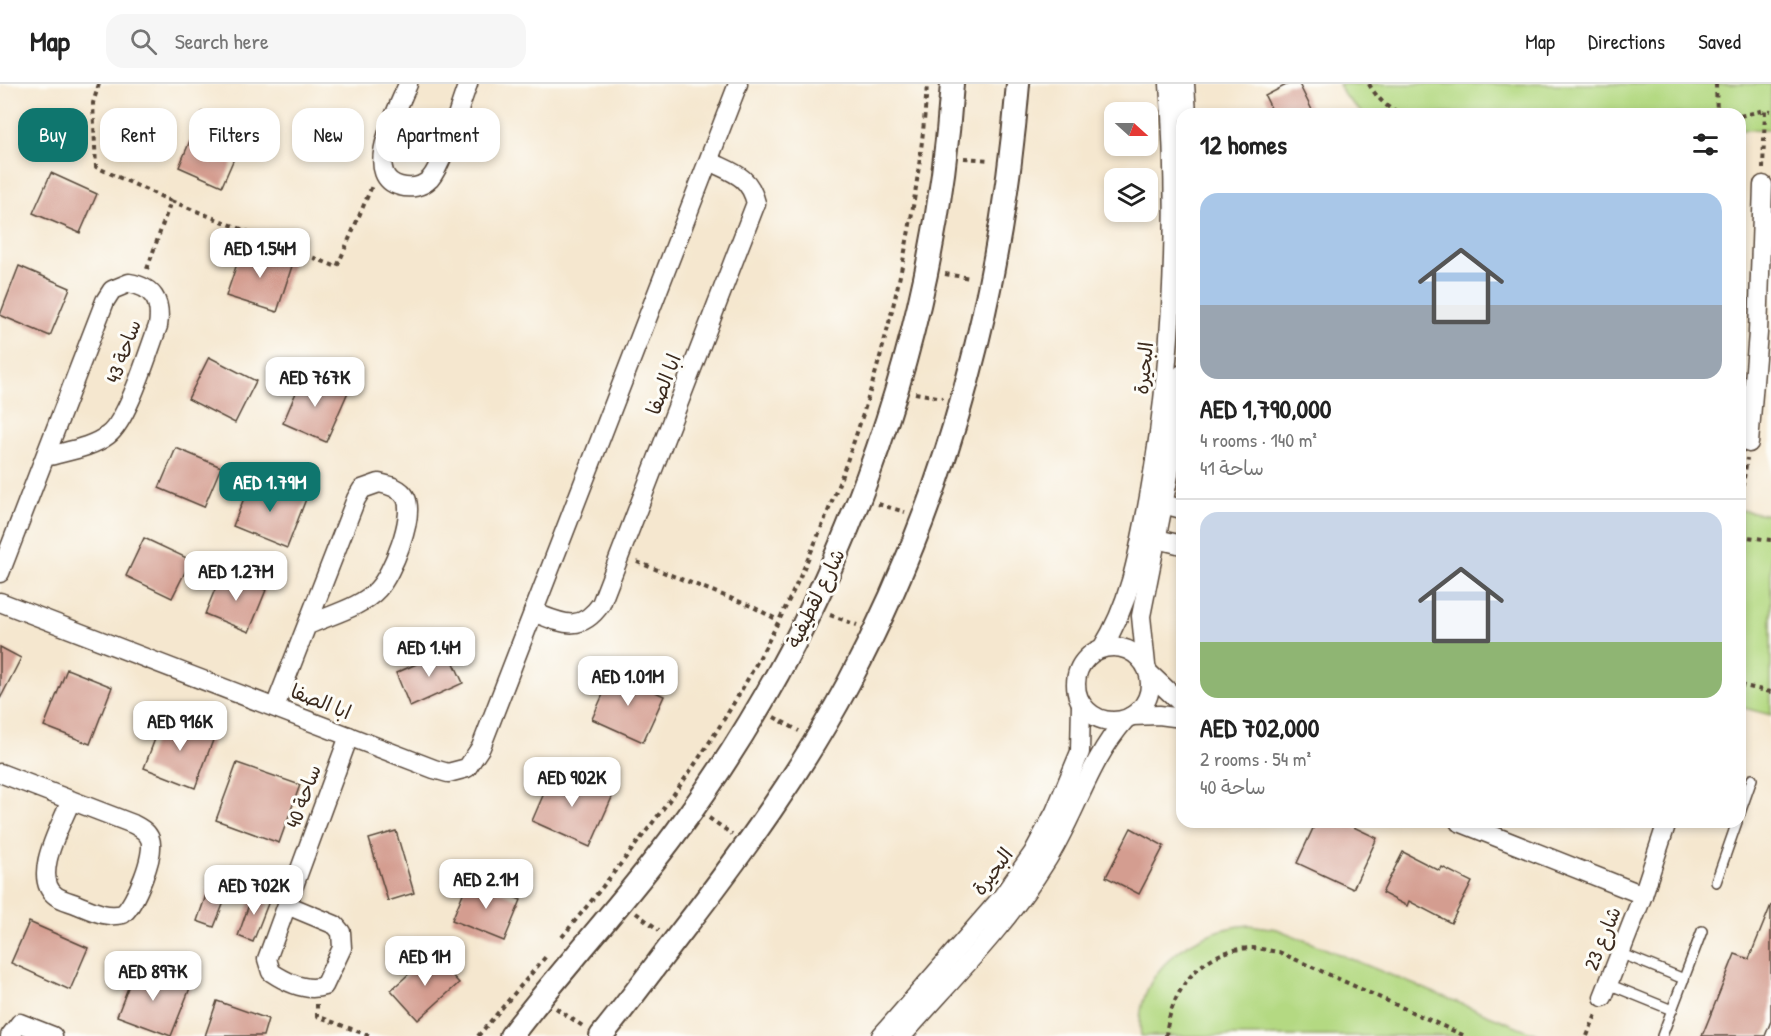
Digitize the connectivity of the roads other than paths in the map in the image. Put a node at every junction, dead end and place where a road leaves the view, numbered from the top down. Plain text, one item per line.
1 (408, 84) edge
2 (468, 84) edge
3 (738, 84) edge
4 (952, 84) edge
5 (1018, 84) edge
6 (1169, 84) edge
7 (1185, 84) edge
8 (1187, 108) edge
9 (709, 161) junction
10 (1763, 185) road end
11 (1176, 229) edge
12 (1176, 288) edge
13 (1749, 332) edge
14 (1176, 407) edge
15 (1749, 443) road end
16 (46, 457) junction
17 (1159, 499) junction
18 (1176, 506) edge
19 (1157, 539) junction
20 (1176, 544) edge
21 (0, 573) edge
22 (0, 602) edge
23 (533, 612) junction
24 (308, 625) junction
25 (1102, 648) junction
26 (1148, 669) junction
27 (1176, 698) edge
28 (1081, 704) junction
29 (276, 707) junction
30 (1176, 717) edge
31 (1128, 718) junction
32 (349, 736) junction
33 (0, 773) edge
34 (1752, 779) dead end
35 (1746, 788) edge
36 (71, 800) junction
37 (1475, 828) edge
38 (1665, 828) edge
39 (1735, 828) edge
40 (1030, 872) junction
41 (1716, 882) dead end
42 (1643, 895) junction
43 (287, 905) junction
44 (1702, 930) dead end
45 (1620, 953) junction
46 (1684, 979) junction
47 (1605, 991) joint
48 (1672, 1010) junction
49 (594, 1033) edge
50 (512, 1035) edge
51 (10, 1036) edge
52 (53, 1036) edge
53 (881, 1036) edge
54 (902, 1036) edge
55 (1662, 1036) edge

1 - 2 street
3 - 9 street, ابا الصفا
4 - 50 street, شارع لقطيفية
5 - 49 street
6 - 11 street, البحيرة
7 - 8 street
9 - 23 street, ابا الصفا
9 - 23 street, ابا الصفا
10 - 13 street
12 - 17 street, البحيرة
13 - 15 street
14 - 17 street, البحيرة
16 - 16 street, ساحة 43
16 - 21 street, ساحة 43
17 - 18 street
17 - 19 street, البحيرة
17 - 25 street, البحيرة
19 - 20 street
19 - 26 street, البحيرة
22 - 29 street, ابا الصفا
23 - 32 street, ابا الصفا
24 - 24 street
24 - 29 street
25 - 26 street
25 - 28 street
26 - 27 street
26 - 31 street
28 - 31 street
28 - 40 street, البحيرة
29 - 32 street, ابا الصفا
30 - 31 street
31 - 40 street, البحيرة
32 - 43 street, ساحة 40
33 - 36 street
34 - 35 lane
36 - 36 street
37 - 42 street, شارع 23
38 - 42 street, شارع 23
39 - 41 lane
40 - 53 street, البحيرة
40 - 54 street, البحيرة
42 - 45 street, شارع 23
43 - 43 street, ساحة 40
44 - 46 lane
45 - 46 lane
45 - 47 street, شارع 23
46 - 48 lane
47 - 48 lane
48 - 55 lane
51 - 52 street

